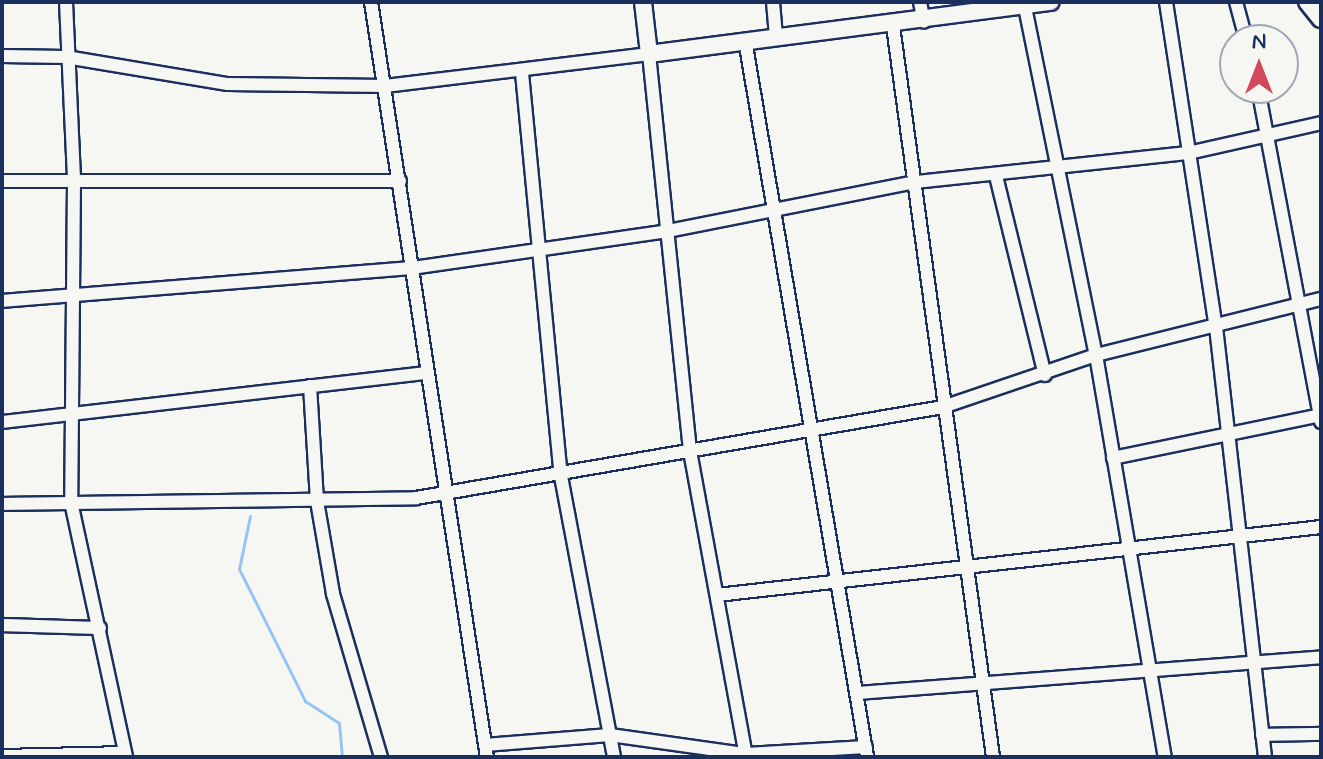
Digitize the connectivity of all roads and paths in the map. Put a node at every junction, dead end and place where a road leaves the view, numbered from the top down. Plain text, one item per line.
1 (66, 2) edge
2 (371, 2) edge
3 (643, 2) edge
4 (773, 2) edge
5 (920, 2) edge
6 (1166, 2) edge
7 (1236, 2) edge
8 (1307, 2) edge
9 (1040, 4) edge
10 (1321, 19) edge
11 (924, 22) junction
12 (1242, 24) edge
13 (893, 26) junction
14 (776, 38) junction
15 (745, 40) junction
16 (649, 54) junction
17 (2, 56) edge
18 (66, 57) junction
19 (522, 73) junction
20 (385, 86) junction
21 (1262, 104) edge
22 (1321, 123) edge
23 (1271, 135) junction
24 (1188, 153) junction
25 (1058, 172) junction
26 (996, 176) junction
27 (2, 181) edge
28 (74, 181) junction
29 (400, 181) junction
30 (916, 182) junction
31 (779, 210) junction
32 (663, 232) junction
33 (543, 248) junction
34 (412, 268) junction
35 (72, 296) junction
36 (1321, 299) edge
37 (2, 301) edge
38 (1298, 304) junction
39 (1216, 327) junction
40 (1096, 355) junction
41 (427, 373) junction
42 (1045, 375) junction
43 (310, 386) junction
44 (943, 407) junction
45 (67, 413) junction
46 (1321, 417) edge
47 (2, 422) edge
48 (813, 428) junction
49 (1230, 433) junction
50 (690, 451) junction
51 (1113, 458) junction
52 (560, 471) junction
53 (444, 488) junction
54 (317, 501) junction
55 (71, 502) junction
56 (2, 504) edge
57 (1321, 527) edge
58 (1243, 535) junction
59 (1128, 546) junction
60 (965, 565) junction
61 (838, 579) junction
62 (717, 595) junction
63 (2, 625) edge
64 (100, 628) junction
65 (1321, 657) edge
66 (1255, 663) junction
67 (1150, 674) junction
68 (983, 687) junction
69 (857, 693) junction
70 (1321, 734) edge
71 (610, 735) junction
72 (1262, 735) junction
73 (486, 751) edge
74 (866, 752) edge
75 (1265, 754) edge
76 (125, 755) edge
77 (2, 756) edge
78 (75, 756) edge
79 (746, 756) edge
80 (381, 757) edge
81 (614, 757) edge
82 (993, 757) edge
83 (1165, 757) edge
84 (1250, 757) edge

1 - 18 street
2 - 20 street
3 - 16 street
4 - 14 street
5 - 11 street
6 - 24 street
7 - 12 street
8 - 10 street
9 - 11 street
9 - 25 street
11 - 13 street
13 - 14 street
13 - 30 street
14 - 15 street
15 - 16 street
15 - 31 street
16 - 19 street
16 - 32 street
17 - 18 street
18 - 20 street
18 - 28 street
19 - 20 street
19 - 33 street
20 - 29 street
21 - 23 street
22 - 23 street
23 - 24 street
23 - 38 street
24 - 25 street
24 - 39 street
25 - 26 street
25 - 40 street
26 - 30 street
26 - 42 street
27 - 28 street
28 - 29 street
28 - 35 street
29 - 34 street
30 - 31 street
30 - 44 street
31 - 32 street
31 - 48 street
32 - 33 street
32 - 50 street
33 - 34 street
33 - 52 street
34 - 35 street
34 - 41 street
35 - 37 street
35 - 45 street
36 - 38 street
38 - 39 street
38 - 46 street
39 - 40 street
39 - 49 street
40 - 42 street
40 - 51 street
41 - 43 street
41 - 53 street
42 - 44 street
43 - 45 street
43 - 54 street
44 - 48 street
44 - 60 street
45 - 47 street
45 - 55 street
46 - 49 street
48 - 50 street
48 - 61 street
49 - 51 street
49 - 58 street
50 - 52 street
50 - 62 street
51 - 59 street
52 - 53 street
52 - 71 street
53 - 54 street
53 - 73 street
54 - 55 street
54 - 80 street
55 - 56 street
55 - 64 street
57 - 58 street
58 - 59 street
58 - 66 street
59 - 60 street
59 - 67 street
60 - 61 street
60 - 68 street
61 - 62 street
61 - 69 street
62 - 79 street
63 - 64 street
64 - 76 street
65 - 66 street
66 - 67 street
66 - 72 street
67 - 68 street
67 - 83 street
68 - 69 street
68 - 82 street
69 - 74 street
70 - 72 street
71 - 73 street
71 - 79 street
71 - 81 street
72 - 75 street
74 - 79 street
75 - 84 street
76 - 78 street
77 - 78 street

